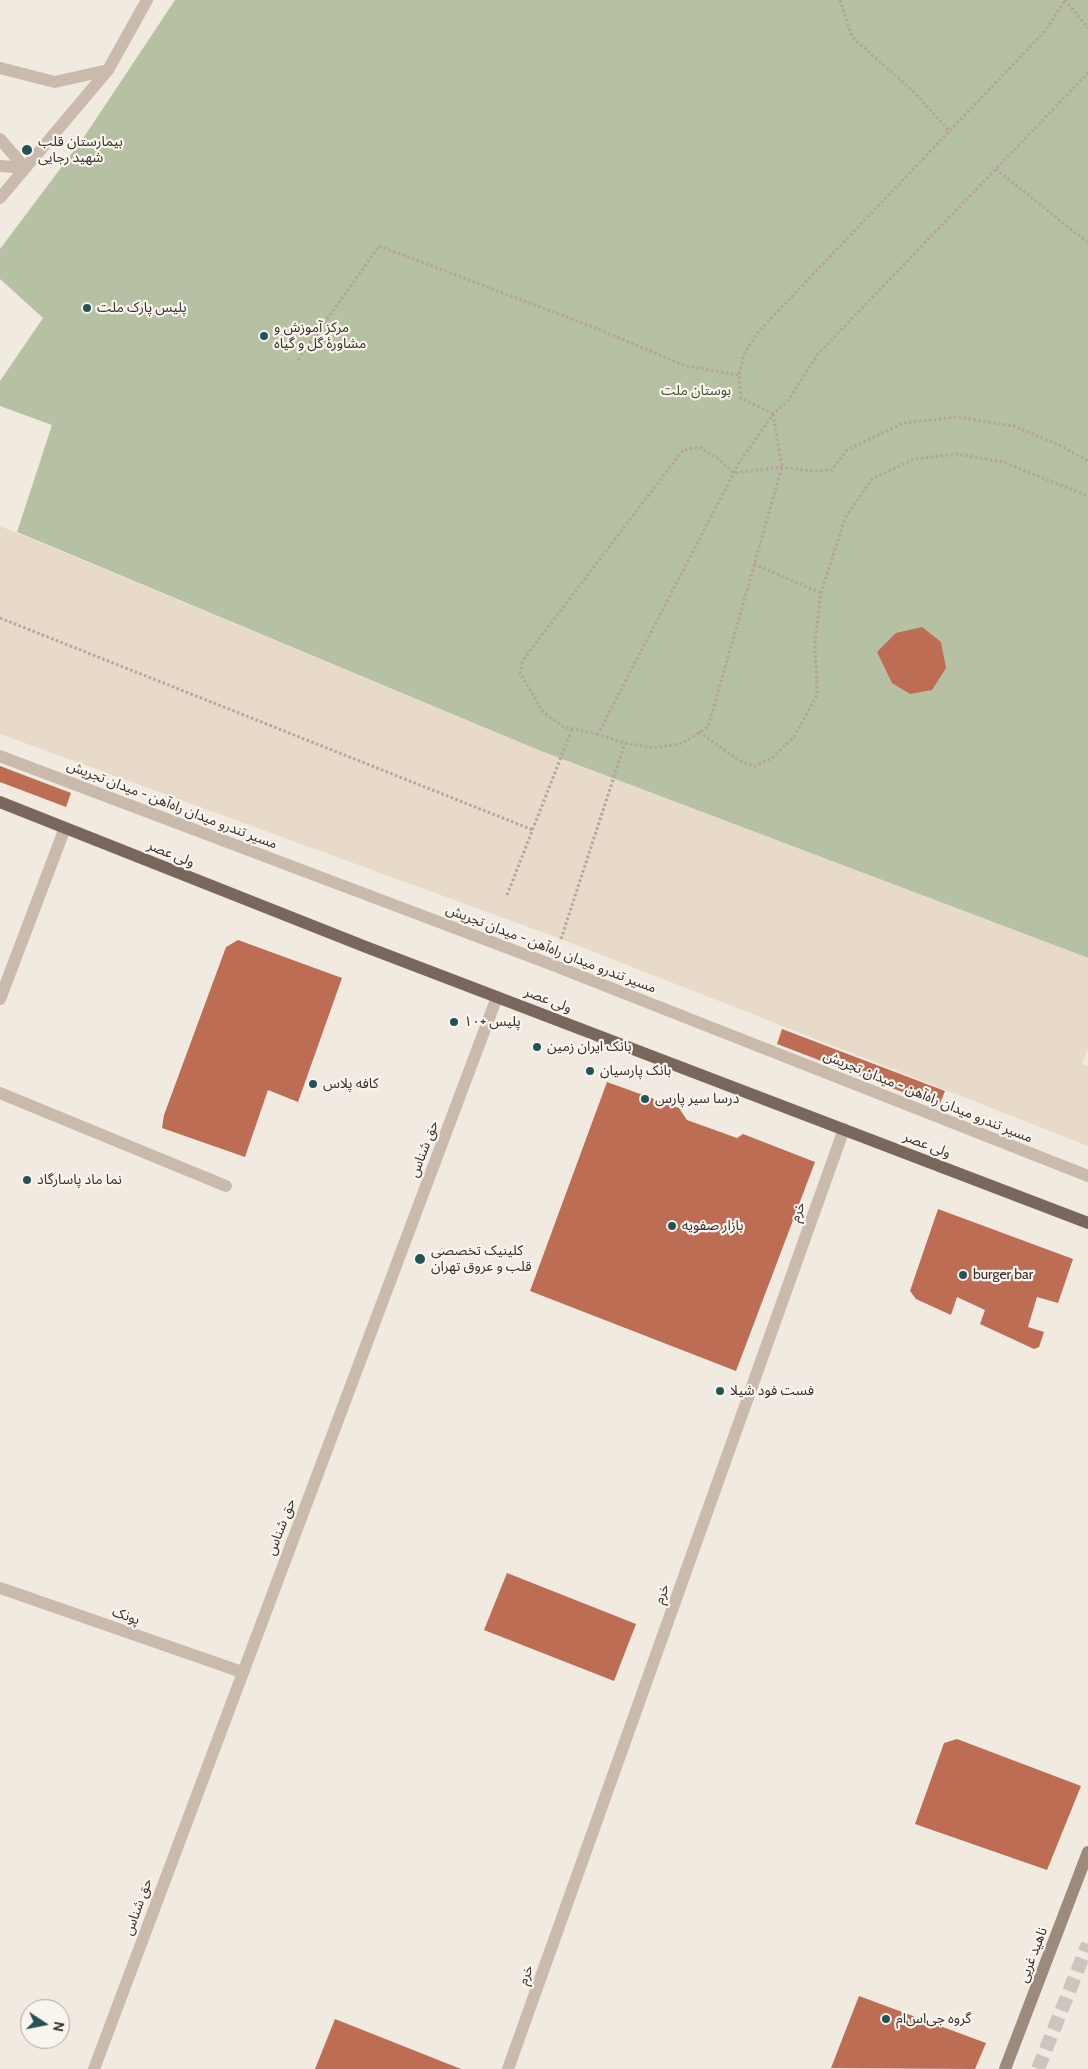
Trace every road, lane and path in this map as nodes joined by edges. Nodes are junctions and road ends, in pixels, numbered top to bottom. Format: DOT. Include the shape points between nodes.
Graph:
graph roads {
  1 [pos="147,0"];
  2 [pos="840,0"];
  3 [pos="1065,0"];
  4 [pos="1088,28"];
  5 [pos="0,68"];
  6 [pos="108,70"];
  7 [pos="1088,73"];
  8 [pos="948,131"];
  9 [pos="0,139"];
  10 [pos="0,166"];
  11 [pos="25,168"];
  12 [pos="996,169"];
  13 [pos="0,198"];
  14 [pos="1088,243"];
  15 [pos="298,360"];
  16 [pos="739,375"];
  17 [pos="773,414"];
  18 [pos="1088,461"];
  19 [pos="782,467"];
  20 [pos="734,473"];
  21 [pos="1088,496"];
  22 [pos="754,564"];
  23 [pos="821,593"];
  24 [pos="0,618"];
  25 [pos="572,729"];
  26 [pos="699,732"];
  27 [pos="598,734"];
  28 [pos="625,743"];
  29 [pos="0,756"];
  30 [pos="0,802"];
  31 [pos="65,828"];
  32 [pos="533,830"];
  33 [pos="507,895"];
  34 [pos="561,939"];
  35 [pos="497,997"];
  36 [pos="0,998"];
  37 [pos="0,1093"];
  38 [pos="844,1129"];
  39 [pos="1088,1176"];
  40 [pos="226,1186"];
  41 [pos="1088,1222"];
  42 [pos="0,1588"];
  43 [pos="242,1672"];
  44 [pos="1088,1852"];
  45 [pos="94,2069"];
  46 [pos="508,2069"];
  47 [pos="1005,2069"];
  1 -- 6 [label="street"];
  2 -- 8 [label="path" via="852,37 914,92"];
  3 -- 4 [label="path"];
  3 -- 8 [label="path" via="1045,31"];
  5 -- 6 [label="street" via="55,82"];
  6 -- 11 [label="street"];
  7 -- 12 [label="path"];
  8 -- 16 [label="path" via="759,331 744,354"];
  9 -- 11 [label="street"];
  10 -- 11 [label="street"];
  11 -- 13 [label="street"];
  12 -- 14 [label="path"];
  12 -- 17 [label="path" via="817,355 788,401"];
  15 -- 16 [label="path" via="379,246 594,327 686,366"];
  16 -- 17 [label="path" via="741,398"];
  17 -- 19 [label="path"];
  17 -- 20 [label="path"];
  18 -- 19 [label="path" via="1014,426 958,417 903,423 847,450 832,470"];
  19 -- 20 [label="path"];
  19 -- 22 [label="path"];
  20 -- 25 [label="path" via="698,447 683,450 523,660 520,673 543,712 564,728"];
  20 -- 27 [label="path"];
  21 -- 23 [label="path" via="1003,462 957,454 914,459 872,479 845,518"];
  22 -- 23 [label="path"];
  22 -- 26 [label="path" via="708,727"];
  23 -- 26 [label="path" via="815,642 818,695 794,737 772,758 755,766 740,761"];
  24 -- 32 [label="path"];
  25 -- 27 [label="path"];
  25 -- 32 [label="path"];
  26 -- 28 [label="path" via="682,743 654,748"];
  27 -- 28 [label="path"];
  28 -- 34 [label="path"];
  29 -- 39 [label="street, مسیر تندرو میدان راه‌آهن - میدان تجریش" via="550,964"];
  30 -- 31 [label="main road, ولی عصر"];
  31 -- 35 [label="main road, ولی عصر"];
  31 -- 36 [label="street"];
  32 -- 33 [label="path"];
  35 -- 38 [label="main road, ولی عصر"];
  35 -- 43 [label="street, حق شناس"];
  37 -- 40 [label="street"];
  38 -- 41 [label="main road, ولی عصر"];
  38 -- 46 [label="street, خرم"];
  42 -- 43 [label="street, پونک"];
  43 -- 45 [label="street, حق شناس"];
  44 -- 47 [label="main road, ناهید غربی"];
}
